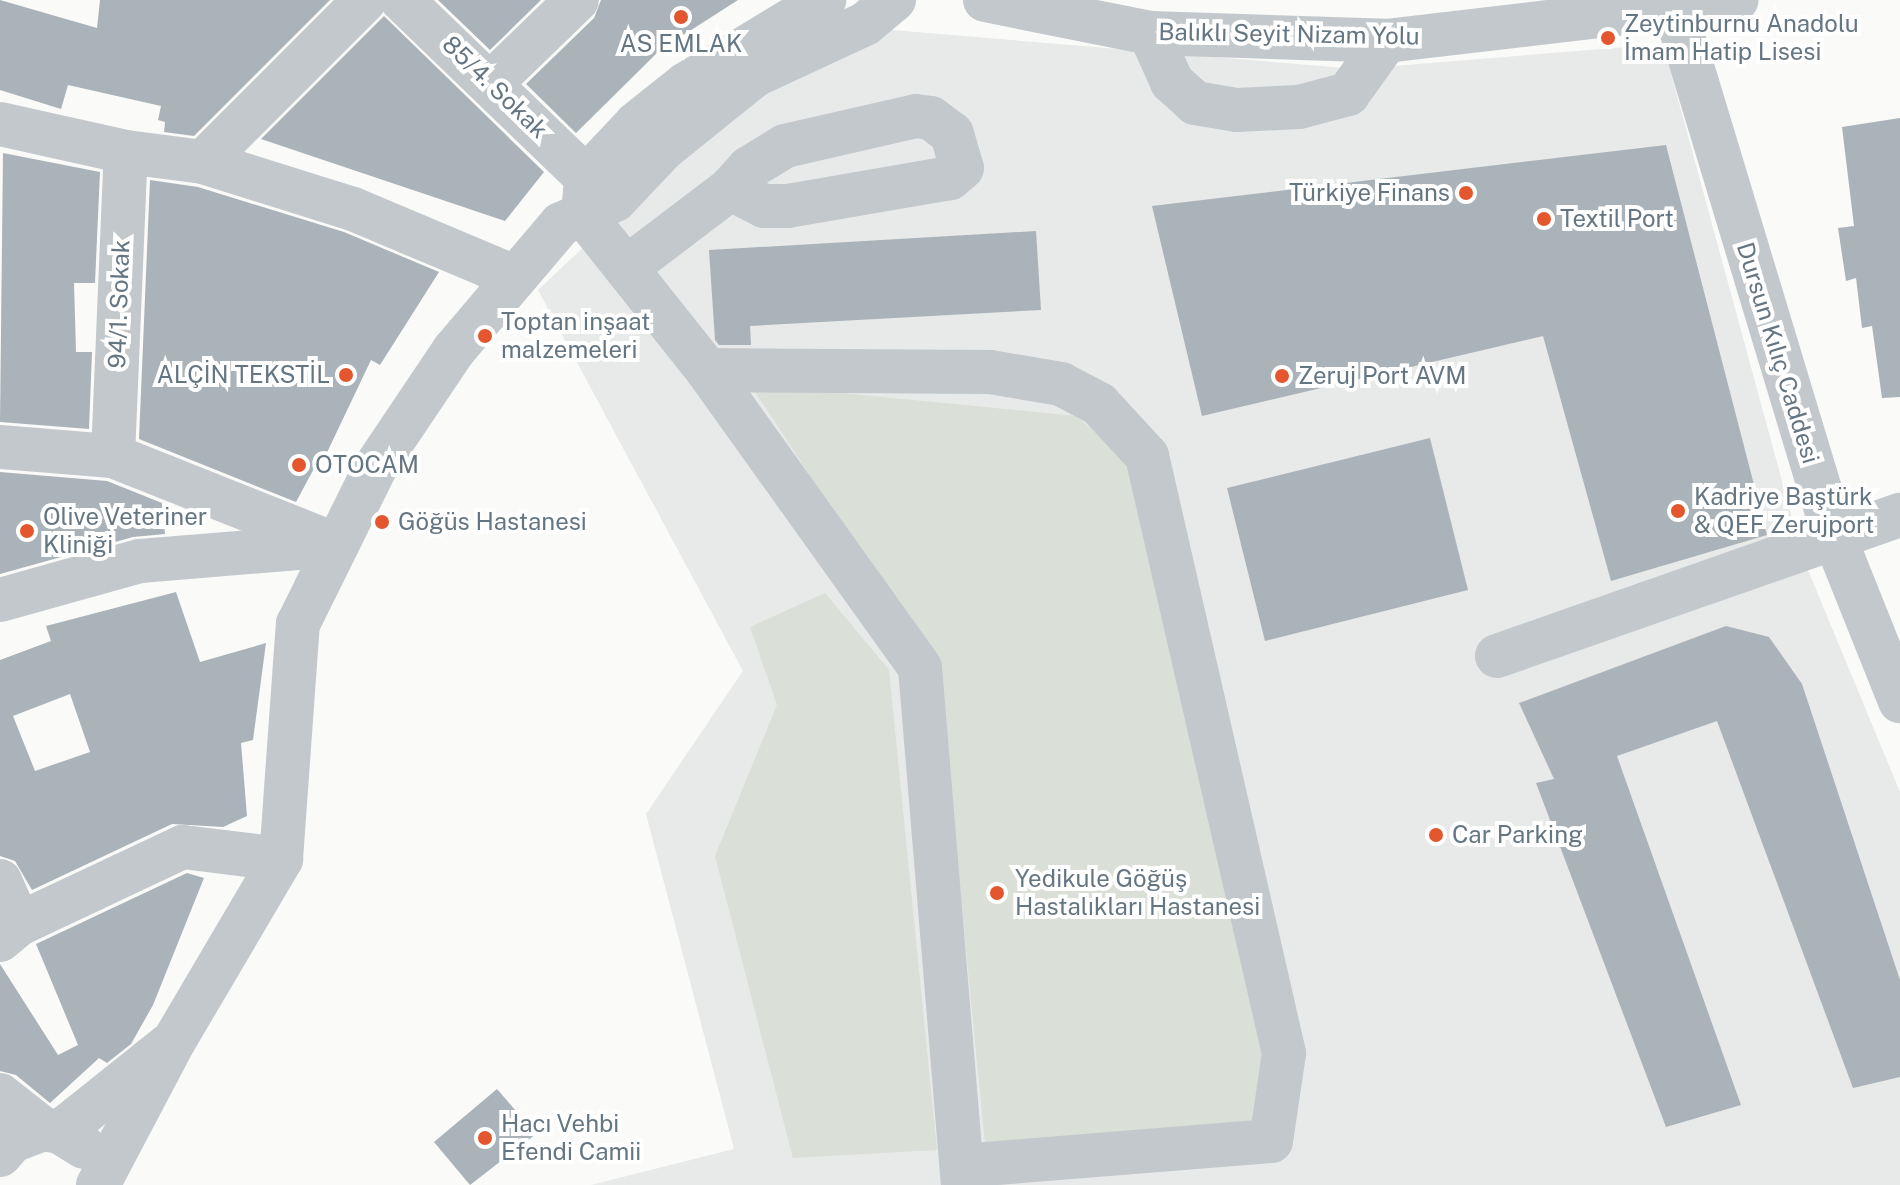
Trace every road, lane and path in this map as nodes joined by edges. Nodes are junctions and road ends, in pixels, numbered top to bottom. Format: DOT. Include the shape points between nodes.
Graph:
graph roads {
  1 [pos="365,0"];
  2 [pos="402,0"];
  3 [pos="577,0"];
  4 [pos="824,0"];
  5 [pos="894,0"];
  6 [pos="985,0"];
  7 [pos="1737,0"];
  8 [pos="1673,4"];
  9 [pos="1218,19"];
  10 [pos="1150,33"];
  11 [pos="1386,41"];
  12 [pos="492,82"];
  13 [pos="0,124"];
  14 [pos="126,152"];
  15 [pos="203,162"];
  16 [pos="730,189"];
  17 [pos="584,195"];
  18 [pos="626,268"];
  19 [pos="515,277"];
  20 [pos="707,370"];
  21 [pos="0,447"];
  22 [pos="113,456"];
  23 [pos="1900,515"];
  24 [pos="1834,536"];
  25 [pos="337,545"];
  26 [pos="0,600"];
  27 [pos="1497,656"];
  28 [pos="1900,701"];
  29 [pos="281,859"];
  30 [pos="0,881"];
  31 [pos="10,932"];
  32 [pos="174,1041"];
  33 [pos="0,1095"];
  34 [pos="51,1130"];
  35 [pos="0,1155"];
  36 [pos="963,1175"];
  37 [pos="98,1185"];
  1 -- 15 [label="street"];
  2 -- 12 [label="street, 85/4. Sokak"];
  3 -- 12 [label="street"];
  4 -- 17 [label="street" via="686,84 637,123"];
  5 -- 17 [label="street" via="865,24 755,75 663,149 615,200"];
  6 -- 10 [label="street, Balıklı Seyit Nizam Yolu"];
  7 -- 8 [label="street, Balıklı Seyit Nizam Yolu"];
  8 -- 11 [label="street, Balıklı Seyit Nizam Yolu"];
  8 -- 24 [label="street, Dursun Kılıç Caddesi"];
  9 -- 10 [label="street, Balıklı Seyit Nizam Yolu"];
  9 -- 11 [label="street, Balıklı Seyit Nizam Yolu"];
  10 -- 11 [label="street" via="1172,82 1195,103 1237,110 1299,107 1348,94"];
  12 -- 17 [label="street, 85/4. Sokak"];
  13 -- 14 [label="street"];
  14 -- 15 [label="street"];
  14 -- 22 [label="street, 94/1. Sokak"];
  15 -- 19 [label="street" via="353,209"];
  16 -- 18 [label="street"];
  17 -- 18 [label="street, 85/4. Sokak"];
  17 -- 19 [label="street"];
  18 -- 20 [label="street, 85/4. Sokak"];
  19 -- 25 [label="street" via="454,350 376,466"];
  20 -- 36 [label="street, 85/4. Sokak" via="920,668"];
  20 -- 36 [label="street" via="990,372 1061,384 1099,404 1147,456 1284,1053 1271,1141"];
  21 -- 22 [label="street"];
  22 -- 25 [label="street"];
  23 -- 24 [label="street"];
  24 -- 27 [label="street"];
  24 -- 28 [label="street, Dursun Kılıç Caddesi"];
  25 -- 26 [label="street" via="140,561"];
  25 -- 29 [label="street" via="298,624"];
  29 -- 31 [label="street" via="183,847"];
  29 -- 32 [label="street"];
  30 -- 31 [label="street"];
  32 -- 34 [label="street"];
  32 -- 37 [label="street"];
  33 -- 34 [label="street"];
  34 -- 35 [label="street" via="19,1137"];
  34 -- 37 [label="street" via="88,1151"];
}
